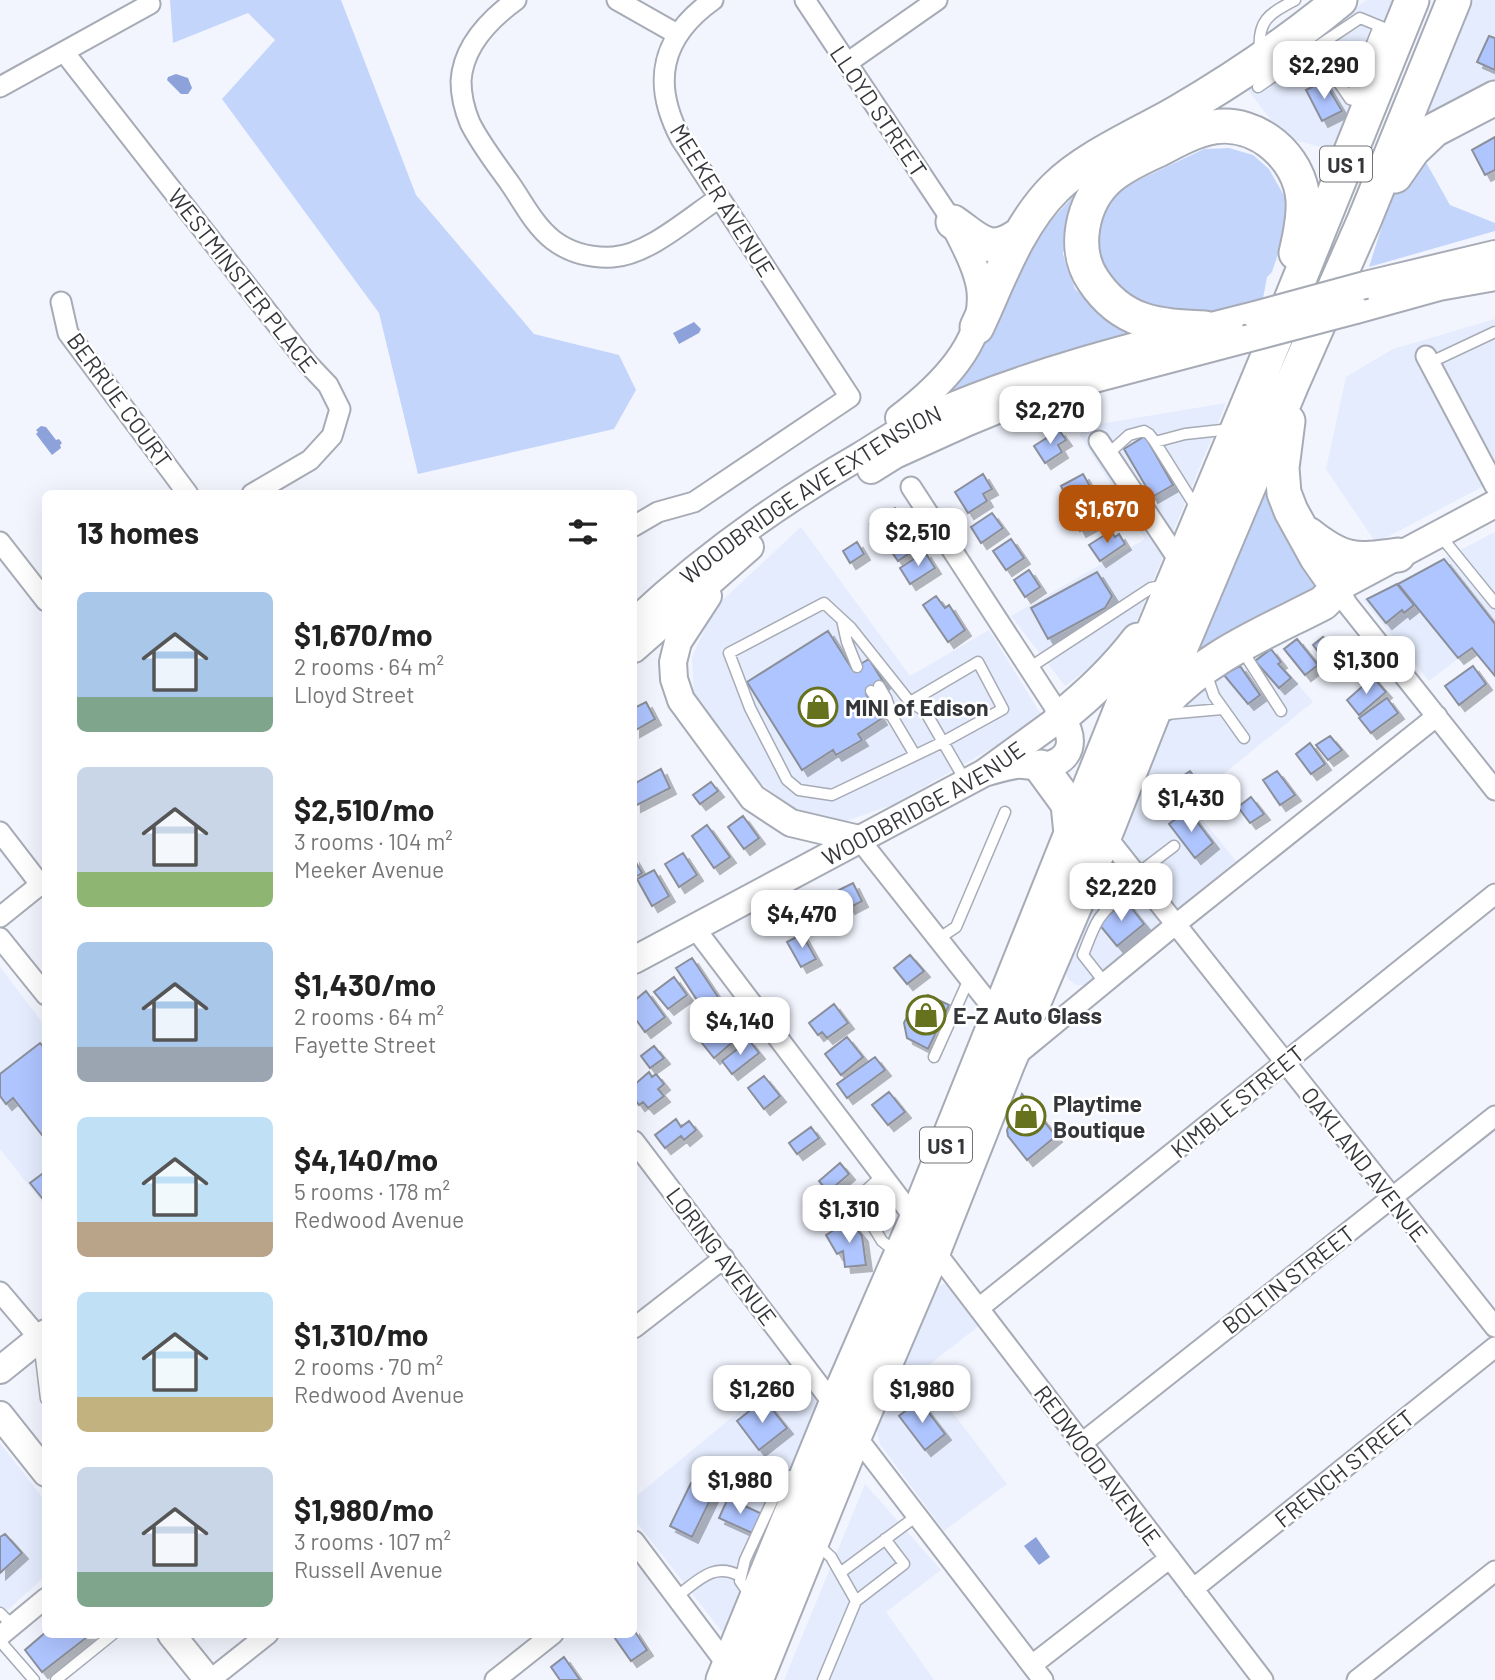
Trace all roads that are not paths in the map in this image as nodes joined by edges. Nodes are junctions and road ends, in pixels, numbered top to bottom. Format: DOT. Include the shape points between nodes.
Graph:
graph roads {
  1 [pos="516,0"];
  2 [pos="617,0"];
  3 [pos="713,0"];
  4 [pos="805,0"];
  5 [pos="937,0"];
  6 [pos="1295,0"];
  7 [pos="1340,0"];
  8 [pos="1412,0"];
  9 [pos="1454,0"];
  10 [pos="150,4"];
  11 [pos="1388,30"];
  12 [pos="677,34"];
  13 [pos="64,52"];
  14 [pos="1282,60"];
  15 [pos="847,62"];
  16 [pos="0,88"];
  17 [pos="1495,98"];
  18 [pos="1360,102"];
  19 [pos="719,198"];
  20 [pos="1364,221"];
  21 [pos="953,222"];
  22 [pos="1019,236"];
  23 [pos="1494,272"];
  24 [pos="61,302"];
  25 [pos="977,327"];
  26 [pos="1260,327"];
  27 [pos="1205,328"];
  28 [pos="1495,332"];
  29 [pos="1427,360"];
  30 [pos="1292,384"];
  31 [pos="1238,428"];
  32 [pos="1155,442"];
  33 [pos="1103,447"];
  34 [pos="817,481"];
  35 [pos="1495,486"];
  36 [pos="911,487"];
  37 [pos="185,490"];
  38 [pos="259,490"];
  39 [pos="1495,505"];
  40 [pos="1202,517"];
  41 [pos="637,524"];
  42 [pos="1304,531"];
  43 [pos="1439,534"];
  44 [pos="759,539"];
  45 [pos="0,542"];
  46 [pos="1398,555"];
  47 [pos="1173,586"];
  48 [pos="1338,589"];
  49 [pos="42,596"];
  50 [pos="1495,603"];
  51 [pos="637,619"];
  52 [pos="842,620"];
  53 [pos="637,646"];
  54 [pos="1240,646"];
  55 [pos="860,664"];
  56 [pos="1205,666"];
  57 [pos="1029,668"];
  58 [pos="875,688"];
  59 [pos="910,702"];
  60 [pos="1222,709"];
  61 [pos="1282,711"];
  62 [pos="1152,716"];
  63 [pos="1437,716"];
  64 [pos="1061,718"];
  65 [pos="1244,738"];
  66 [pos="943,742"];
  67 [pos="915,755"];
  68 [pos="1041,767"];
  69 [pos="975,778"];
  70 [pos="1495,790"];
  71 [pos="1005,812"];
  72 [pos="0,832"];
  73 [pos="1071,834"];
  74 [pos="1105,835"];
  75 [pos="859,839"];
  76 [pos="1174,846"];
  77 [pos="42,881"];
  78 [pos="42,883"];
  79 [pos="1142,883"];
  80 [pos="1495,894"];
  81 [pos="0,917"];
  82 [pos="1175,925"];
  83 [pos="694,927"];
  84 [pos="0,939"];
  85 [pos="938,939"];
  86 [pos="1073,944"];
  87 [pos="637,958"];
  88 [pos="969,978"];
  89 [pos="1105,983"];
  90 [pos="42,990"];
  91 [pos="999,1016"];
  92 [pos="934,1056"];
  93 [pos="1008,1063"];
  94 [pos="1284,1063"];
  95 [pos="1495,1116"];
  96 [pos="637,1145"];
  97 [pos="882,1176"];
  98 [pos="1391,1198"];
  99 [pos="916,1220"];
  100 [pos="934,1250"];
  101 [pos="900,1255"];
  102 [pos="723,1258"];
  103 [pos="0,1292"];
  104 [pos="979,1308"];
  105 [pos="637,1326"];
  106 [pos="1495,1327"];
  107 [pos="42,1335"];
  108 [pos="1495,1347"];
  109 [pos="0,1370"];
  110 [pos="835,1406"];
  111 [pos="0,1415"];
  112 [pos="855,1435"];
  113 [pos="1082,1443"];
  114 [pos="42,1468"];
  115 [pos="918,1516"];
  116 [pos="813,1539"];
  117 [pos="885,1539"];
  118 [pos="1170,1558"];
  119 [pos="641,1567"];
  120 [pos="1495,1570"];
  121 [pos="841,1573"];
  122 [pos="1193,1588"];
  123 [pos="747,1589"];
  124 [pos="676,1597"];
  125 [pos="42,1601"];
  126 [pos="856,1601"];
  127 [pos="3,1629"];
  128 [pos="108,1638"];
  129 [pos="175,1638"];
  130 [pos="263,1638"];
  131 [pos="548,1638"];
  132 [pos="1037,1672"];
  133 [pos="736,1675"];
  134 [pos="34,1680"];
  135 [pos="56,1680"];
  136 [pos="209,1680"];
  137 [pos="495,1680"];
  138 [pos="823,1680"];
  139 [pos="1263,1680"];
  140 [pos="1357,1680"];
  1 -- 19 [label="street" via="479,36 461,81 463,101 480,140 552,240 584,255 632,253"];
  2 -- 12 [label="street"];
  3 -- 12 [label="street, MEEKER AVENUE" via="693,14"];
  4 -- 15 [label="street, LLOYD STREET"];
  5 -- 15 [label="street"];
  6 -- 14 [label="lane" via="1274,11 1259,33"];
  7 -- 14 [label="highway"];
  8 -- 11 [label="highway, US 1"];
  9 -- 20 [label="highway, US 1"];
  10 -- 13 [label="street"];
  11 -- 14 [label="lane" via="1360,18"];
  11 -- 18 [label="highway, US 1"];
  12 -- 19 [label="street, MEEKER AVENUE" via="664,72 665,100 671,121"];
  13 -- 16 [label="street"];
  13 -- 38 [label="street, WESTMINSTER PLACE" via="328,385 340,409 332,436 310,460"];
  14 -- 18 [label="lane"];
  14 -- 22 [label="highway" via="1213,92 1093,160 1055,188"];
  15 -- 21 [label="street, LLOYD STREET"];
  17 -- 20 [label="highway" via="1434,130 1413,150"];
  18 -- 26 [label="highway, US 1"];
  19 -- 41 [label="street, MEEKER AVENUE" via="850,397 694,502 658,512"];
  20 -- 30 [label="highway, US 1"];
  21 -- 22 [label="highway" via="987,244 1006,244"];
  21 -- 25 [label="main road" via="980,286"];
  22 -- 25 [label="highway"];
  23 -- 26 [label="main road, WOODBRIDGE AVE EXTENSION, bridge" via="1356,310"];
  23 -- 26 [label="main road, WOODBRIDGE AVE EXTENSION, bridge" via="1365,285"];
  24 -- 37 [label="street, BERRUE COURT" via="68,333"];
  25 -- 34 [label="main road" via="955,366 931,394"];
  26 -- 27 [label="main road, WOODBRIDGE AVE EXTENSION"];
  26 -- 27 [label="highway" via="1301,230 1301,186 1289,160 1267,140 1252,131 1216,127 1189,135 1111,176 1089,205 1082,235 1088,273 1113,303 1161,326"];
  26 -- 31 [label="highway, US 1"];
  26 -- 44 [label="main road, WOODBRIDGE AVE EXTENSION" via="1034,395 968,422 895,456"];
  27 -- 34 [label="main road, WOODBRIDGE AVE EXTENSION" via="1010,384 926,417"];
  28 -- 29 [label="lane"];
  29 -- 35 [label="street"];
  30 -- 42 [label="highway" via="1282,468 1284,493"];
  30 -- 62 [label="highway, US 1"];
  31 -- 32 [label="lane"];
  31 -- 40 [label="highway, US 1"];
  32 -- 33 [label="lane" via="1144,431"];
  32 -- 40 [label="lane"];
  33 -- 47 [label="street"];
  34 -- 51 [label="main road, WOODBRIDGE AVE EXTENSION" via="673,585"];
  36 -- 57 [label="street"];
  39 -- 43 [label="main road"];
  40 -- 47 [label="highway, US 1"];
  42 -- 46 [label="highway" via="1347,558"];
  42 -- 48 [label="highway"];
  43 -- 46 [label="main road"];
  43 -- 50 [label="lane"];
  44 -- 53 [label="main road, WOODBRIDGE AVE EXTENSION"];
  44 -- 75 [label="main road" via="713,588 678,642 673,662 681,699 753,798 791,823"];
  45 -- 49 [label="street"];
  46 -- 48 [label="main road"];
  47 -- 57 [label="lane" via="1152,588"];
  47 -- 64 [label="highway" via="1116,668"];
  47 -- 73 [label="highway, US 1"];
  48 -- 54 [label="highway" via="1323,603"];
  48 -- 63 [label="street"];
  52 -- 55 [label="lane" via="847,642"];
  52 -- 59 [label="lane"];
  52 -- 67 [label="lane" via="824,603 729,653 750,708 787,780 799,790 832,795"];
  54 -- 56 [label="highway"];
  54 -- 61 [label="lane"];
  56 -- 60 [label="lane"];
  56 -- 62 [label="highway"];
  57 -- 64 [label="street"];
  58 -- 67 [label="lane" via="886,698"];
  59 -- 66 [label="lane" via="925,711"];
  59 -- 66 [label="lane" via="978,662 1003,709"];
  60 -- 62 [label="lane"];
  60 -- 65 [label="lane"];
  62 -- 74 [label="highway, US 1"];
  63 -- 70 [label="street"];
  63 -- 82 [label="street"];
  64 -- 68 [label="main road" via="1071,736 1070,746 1065,756"];
  64 -- 69 [label="main road, WOODBRIDGE AVENUE"];
  66 -- 67 [label="lane"];
  66 -- 69 [label="lane"];
  68 -- 69 [label="main road" via="1020,764"];
  68 -- 73 [label="highway" via="1069,804"];
  69 -- 75 [label="main road, WOODBRIDGE AVENUE"];
  71 -- 85 [label="lane" via="956,927"];
  72 -- 77 [label="street"];
  73 -- 91 [label="highway, US 1"];
  74 -- 79 [label="street, OAKLAND AVENUE"];
  74 -- 86 [label="highway, US 1"];
  75 -- 83 [label="main road, WOODBRIDGE AVENUE"];
  75 -- 85 [label="street"];
  76 -- 79 [label="lane"];
  78 -- 81 [label="street"];
  79 -- 82 [label="street, OAKLAND AVENUE"];
  79 -- 86 [label="lane" via="1135,897 1125,894 1108,906"];
  80 -- 94 [label="street, KIMBLE STREET"];
  82 -- 89 [label="street"];
  82 -- 94 [label="street, OAKLAND AVENUE"];
  83 -- 87 [label="main road, WOODBRIDGE AVENUE"];
  83 -- 97 [label="street"];
  84 -- 90 [label="street"];
  85 -- 88 [label="street"];
  86 -- 89 [label="lane"];
  86 -- 93 [label="highway, US 1"];
  88 -- 91 [label="street"];
  88 -- 92 [label="lane"];
  89 -- 93 [label="street"];
  91 -- 99 [label="highway, US 1"];
  93 -- 100 [label="highway, US 1"];
  94 -- 98 [label="street, OAKLAND AVENUE"];
  94 -- 104 [label="street, KIMBLE STREET"];
  95 -- 98 [label="street, BOLTIN STREET"];
  96 -- 102 [label="street, LORING AVENUE"];
  97 -- 99 [label="street"];
  97 -- 101 [label="lane" via="856,1199 882,1241"];
  98 -- 106 [label="street, OAKLAND AVENUE"];
  98 -- 113 [label="street, BOLTIN STREET"];
  99 -- 101 [label="highway, US 1"];
  100 -- 104 [label="street, REDWOOD AVENUE"];
  100 -- 112 [label="highway, US 1"];
  101 -- 110 [label="highway, US 1"];
  102 -- 105 [label="street"];
  102 -- 110 [label="street, LORING AVENUE"];
  103 -- 107 [label="street"];
  104 -- 113 [label="street, REDWOOD AVENUE"];
  107 -- 109 [label="main road"];
  108 -- 122 [label="street, FRENCH STREET"];
  110 -- 123 [label="highway, US 1" via="805,1478"];
  111 -- 114 [label="main road"];
  112 -- 115 [label="street"];
  112 -- 116 [label="highway, US 1"];
  113 -- 118 [label="street, REDWOOD AVENUE"];
  115 -- 117 [label="lane"];
  115 -- 132 [label="street"];
  116 -- 121 [label="lane"];
  116 -- 133 [label="highway, US 1"];
  117 -- 121 [label="lane"];
  117 -- 126 [label="lane" via="904,1564"];
  118 -- 122 [label="street, REDWOOD AVENUE"];
  118 -- 132 [label="street"];
  119 -- 124 [label="street"];
  120 -- 140 [label="street"];
  121 -- 126 [label="lane"];
  122 -- 139 [label="street, REDWOOD AVENUE"];
  123 -- 124 [label="lane" via="725,1570 714,1571"];
  123 -- 133 [label="highway, US 1"];
  124 -- 133 [label="street"];
  125 -- 127 [label="street"];
  126 -- 138 [label="lane"];
  127 -- 134 [label="lane"];
  128 -- 135 [label="lane"];
  129 -- 136 [label="main road"];
  130 -- 136 [label="street"];
  131 -- 137 [label="street"];
}
